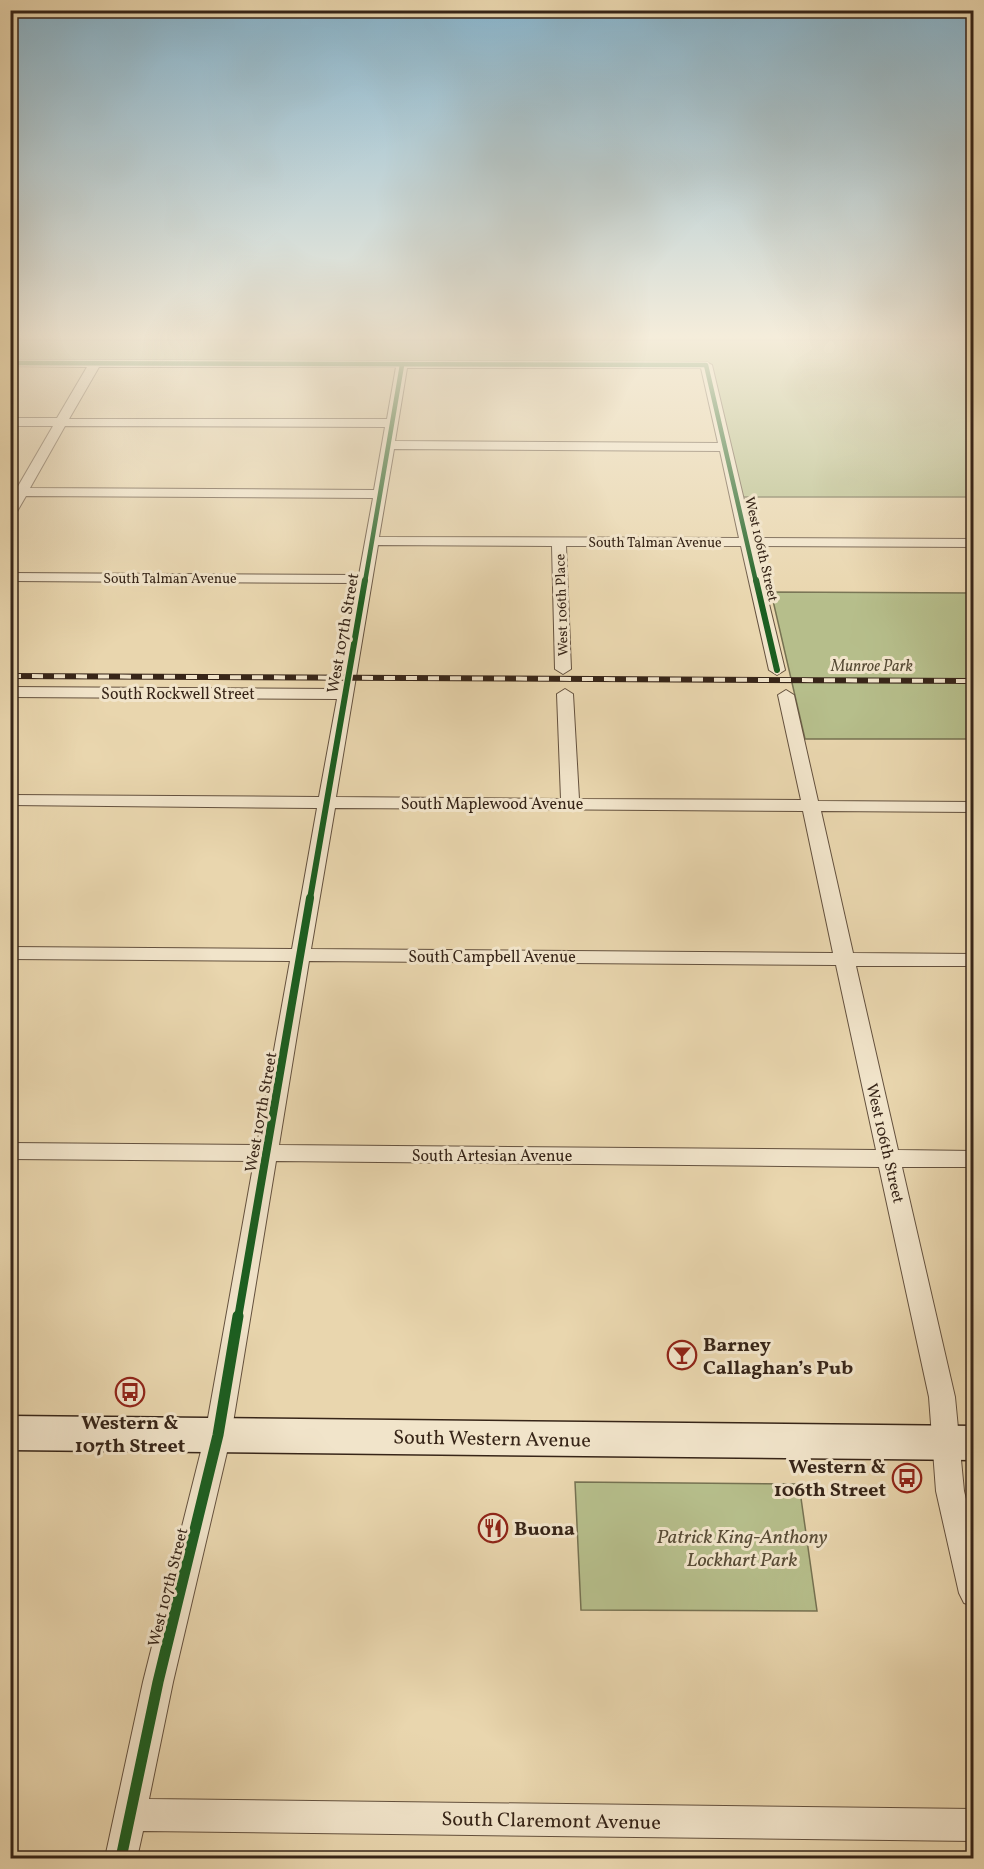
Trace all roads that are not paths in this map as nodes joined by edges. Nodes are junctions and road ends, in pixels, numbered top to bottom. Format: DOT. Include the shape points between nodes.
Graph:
graph roads {
  1 [pos="57,427"];
  2 [pos="391,427"];
  3 [pos="720,427"];
  4 [pos="388,445"];
  5 [pos="724,447"];
  6 [pos="16,492"];
  7 [pos="380,494"];
  8 [pos="10,512"];
  9 [pos="372,541"];
  10 [pos="559,542"];
  11 [pos="747,543"];
  12 [pos="974,543"];
  13 [pos="10,577"];
  14 [pos="365,579"];
  15 [pos="563,669"];
  16 [pos="777,670"];
  17 [pos="10,692"];
  18 [pos="345,694"];
  19 [pos="565,694"];
  20 [pos="786,695"];
  21 [pos="10,800"];
  22 [pos="327,802"];
  23 [pos="570,804"];
  24 [pos="810,806"];
  25 [pos="974,807"];
  26 [pos="10,953"];
  27 [pos="300,955"];
  28 [pos="844,959"];
  29 [pos="974,960"];
  30 [pos="10,1151"];
  31 [pos="266,1153"];
  32 [pos="889,1158"];
  33 [pos="974,1159"];
  34 [pos="10,1433"];
  35 [pos="218,1435"];
  36 [pos="959,1443"];
  37 [pos="974,1593"];
  38 [pos="129,1815"];
  39 [pos="974,1825"];
  40 [pos="122,1858"];
  1 -- 6 [label="street"];
  2 -- 4 [label="street, West 107th Street"];
  3 -- 5 [label="street, West 106th Street"];
  4 -- 5 [label="street"];
  4 -- 7 [label="street, West 107th Street"];
  5 -- 11 [label="street, West 106th Street"];
  6 -- 7 [label="street"];
  6 -- 8 [label="street"];
  7 -- 9 [label="street, West 107th Street"];
  9 -- 10 [label="street, South Talman Avenue"];
  9 -- 14 [label="street, West 107th Street"];
  10 -- 11 [label="street, South Talman Avenue"];
  10 -- 15 [label="street, West 106th Place"];
  11 -- 12 [label="street, South Talman Avenue"];
  11 -- 16 [label="street, West 106th Street"];
  13 -- 14 [label="street, South Talman Avenue"];
  14 -- 18 [label="street, West 107th Street"];
  17 -- 18 [label="street, South Rockwell Street"];
  18 -- 22 [label="street, West 107th Street"];
  19 -- 23 [label="street"];
  20 -- 24 [label="street, West 106th Street"];
  21 -- 22 [label="street, South Maplewood Avenue"];
  22 -- 23 [label="street, South Maplewood Avenue"];
  22 -- 27 [label="street, West 107th Street"];
  23 -- 24 [label="street, South Maplewood Avenue"];
  24 -- 25 [label="street, South Maplewood Avenue"];
  24 -- 28 [label="street, West 106th Street"];
  26 -- 27 [label="street, South Campbell Avenue"];
  27 -- 28 [label="street, South Campbell Avenue"];
  27 -- 31 [label="street, West 107th Street"];
  28 -- 29 [label="street, South Campbell Avenue"];
  28 -- 32 [label="street, West 106th Street"];
  30 -- 31 [label="street, South Artesian Avenue"];
  31 -- 32 [label="street, South Artesian Avenue"];
  31 -- 35 [label="street, West 107th Street"];
  32 -- 33 [label="street, South Artesian Avenue"];
  32 -- 36 [label="street, West 106th Street" via="942,1397"];
  34 -- 35 [label="main road, South Western Avenue"];
  35 -- 36 [label="main road, South Western Avenue"];
  35 -- 38 [label="street, West 107th Street"];
  36 -- 37 [label="street, West 106th Street" via="950,1491"];
  38 -- 39 [label="street, South Claremont Avenue"];
  38 -- 40 [label="street, West 107th Street"];
}
